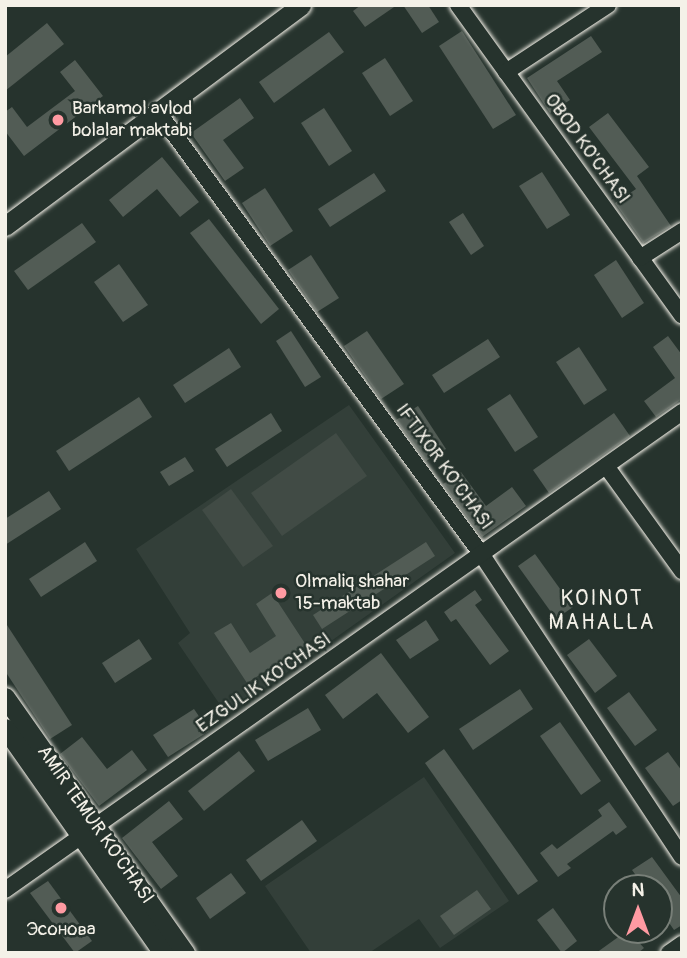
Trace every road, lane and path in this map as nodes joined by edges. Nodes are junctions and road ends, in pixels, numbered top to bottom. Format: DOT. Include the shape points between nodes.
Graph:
graph roads {
  1 [pos="301,5"];
  2 [pos="458,5"];
  3 [pos="608,5"];
  4 [pos="506,72"];
  5 [pos="158,112"];
  6 [pos="5,226"];
  7 [pos="682,231"];
  8 [pos="640,258"];
  9 [pos="682,316"];
  10 [pos="682,412"];
  11 [pos="606,466"];
  12 [pos="482,555"];
  13 [pos="682,571"];
  14 [pos="5,697"];
  15 [pos="5,728"];
  16 [pos="89,832"];
  17 [pos="682,857"];
  18 [pos="5,890"];
  19 [pos="682,944"];
  20 [pos="163,953"];
  21 [pos="185,953"];
  22 [pos="669,953"];
  1 -- 5 [label="main road"];
  2 -- 4 [label="street, OBOD KO'CHASI"];
  3 -- 4 [label="street"];
  4 -- 8 [label="street, OBOD KO'CHASI"];
  5 -- 6 [label="main road"];
  5 -- 12 [label="street, IFTIXOR KO'CHASI"];
  7 -- 8 [label="street"];
  8 -- 9 [label="street, OBOD KO'CHASI"];
  10 -- 11 [label="street, EZGULIK KO'CHASI"];
  11 -- 12 [label="street, EZGULIK KO'CHASI"];
  11 -- 13 [label="street"];
  12 -- 16 [label="street, EZGULIK KO'CHASI"];
  12 -- 17 [label="street, IFTIXOR KO'CHASI"];
  14 -- 16 [label="main road, AMIR TEMUR KO'CHASI"];
  15 -- 16 [label="main road, AMIR TEMUR KO'CHASI"];
  16 -- 18 [label="street, EZGULIK KO'CHASI"];
  16 -- 20 [label="main road, AMIR TEMUR KO'CHASI"];
  16 -- 21 [label="main road, AMIR TEMUR KO'CHASI"];
  19 -- 22 [label="street"];
}
